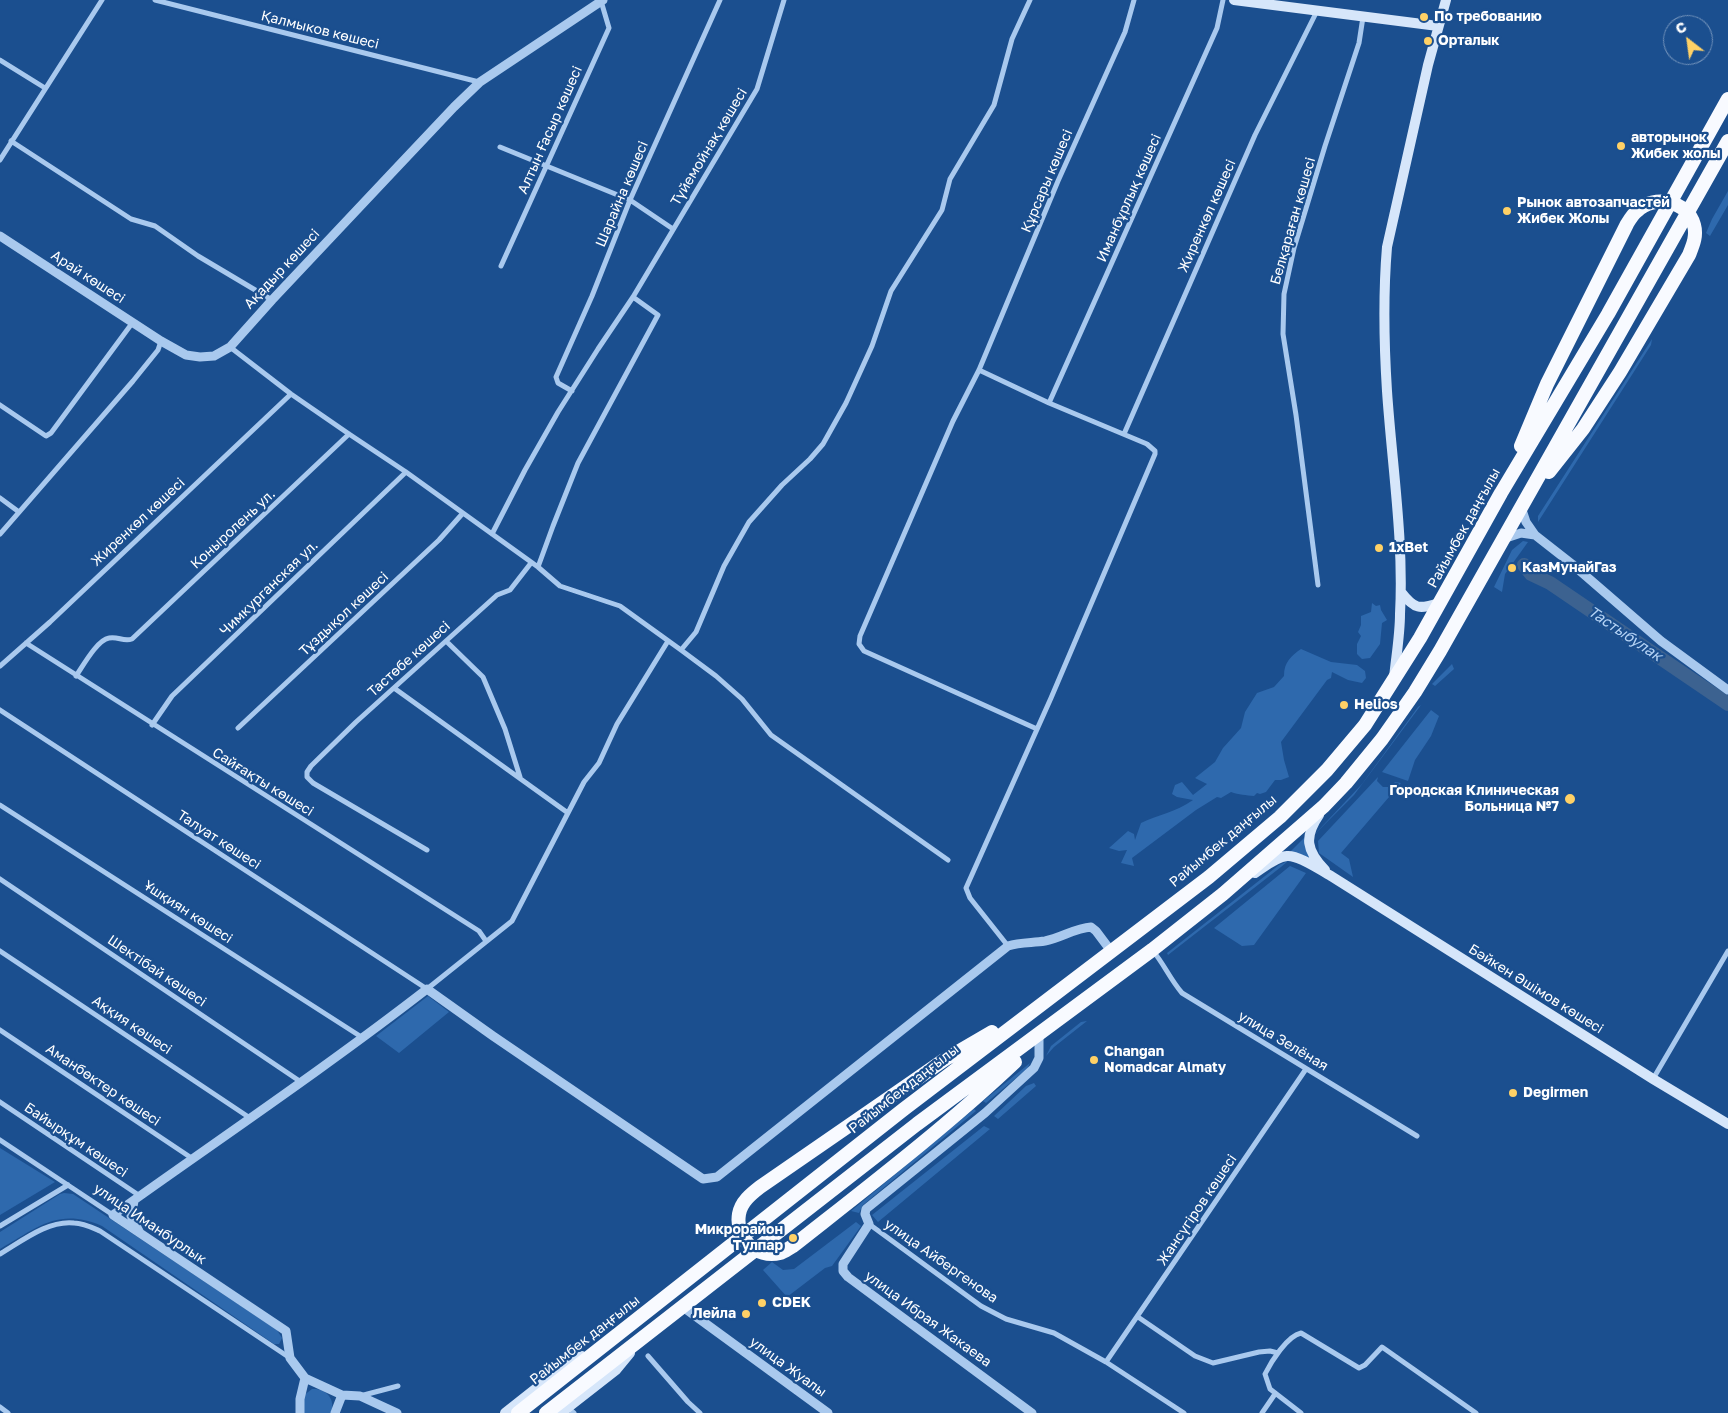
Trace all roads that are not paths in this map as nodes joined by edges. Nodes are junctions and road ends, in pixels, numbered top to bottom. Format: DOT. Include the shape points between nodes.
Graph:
graph roads {
  1 [pos="102,0"];
  2 [pos="155,0"];
  3 [pos="720,0"];
  4 [pos="784,0"];
  5 [pos="1030,0"];
  6 [pos="1134,0"];
  7 [pos="1223,0"];
  8 [pos="1234,0"];
  9 [pos="1446,0"];
  10 [pos="602,1"];
  11 [pos="1263,2"];
  12 [pos="1317,10"];
  13 [pos="1364,16"];
  14 [pos="1438,26"];
  15 [pos="0,60"];
  16 [pos="480,82"];
  17 [pos="45,88"];
  18 [pos="1728,99"];
  19 [pos="11,141"];
  20 [pos="1728,141"];
  21 [pos="500,147"];
  22 [pos="0,160"];
  23 [pos="546,166"];
  24 [pos="630,200"];
  25 [pos="673,229"];
  26 [pos="0,236"];
  27 [pos="501,266"];
  28 [pos="633,297"];
  29 [pos="272,300"];
  30 [pos="133,322"];
  31 [pos="161,341"];
  32 [pos="230,347"];
  33 [pos="979,370"];
  34 [pos="572,391"];
  35 [pos="291,394"];
  36 [pos="1049,403"];
  37 [pos="0,405"];
  38 [pos="349,434"];
  39 [pos="1124,434"];
  40 [pos="406,472"];
  41 [pos="1501,493"];
  42 [pos="0,498"];
  43 [pos="1521,507"];
  44 [pos="19,512"];
  45 [pos="463,513"];
  46 [pos="0,534"];
  47 [pos="492,534"];
  48 [pos="1535,534"];
  49 [pos="1503,539"];
  50 [pos="531,563"];
  51 [pos="538,568"];
  52 [pos="1318,585"];
  53 [pos="1401,592"];
  54 [pos="1440,603"];
  55 [pos="446,641"];
  56 [pos="668,641"];
  57 [pos="26,643"];
  58 [pos="681,650"];
  59 [pos="0,666"];
  60 [pos="76,676"];
  61 [pos="1393,682"];
  62 [pos="394,688"];
  63 [pos="1728,690"];
  64 [pos="0,710"];
  65 [pos="152,725"];
  66 [pos="238,728"];
  67 [pos="1037,729"];
  68 [pos="520,778"];
  69 [pos="0,805"];
  70 [pos="1324,806"];
  71 [pos="568,813"];
  72 [pos="427,850"];
  73 [pos="948,860"];
  74 [pos="1331,876"];
  75 [pos="0,879"];
  76 [pos="1223,894"];
  77 [pos="486,941"];
  78 [pos="1008,946"];
  79 [pos="1152,950"];
  80 [pos="0,951"];
  81 [pos="1111,951"];
  82 [pos="1728,951"];
  83 [pos="427,989"];
  84 [pos="1045,1001"];
  85 [pos="1059,1020"];
  86 [pos="0,1030"];
  87 [pos="363,1038"];
  88 [pos="1039,1038"];
  89 [pos="1306,1069"];
  90 [pos="1653,1079"];
  91 [pos="302,1082"];
  92 [pos="974,1100"];
  93 [pos="0,1102"];
  94 [pos="985,1114"];
  95 [pos="251,1118"];
  96 [pos="1728,1124"];
  97 [pos="1417,1136"];
  98 [pos="0,1140"];
  99 [pos="193,1159"];
  100 [pos="68,1185"];
  101 [pos="137,1198"];
  102 [pos="113,1215"];
  103 [pos="869,1224"];
  104 [pos="0,1226"];
  105 [pos="141,1234"];
  106 [pos="0,1254"];
  107 [pos="683,1308"];
  108 [pos="1138,1317"];
  109 [pos="638,1342"];
  110 [pos="604,1346"];
  111 [pos="1278,1353"];
  112 [pos="648,1356"];
  113 [pos="290,1358"];
  114 [pos="1106,1362"];
  115 [pos="305,1378"];
  116 [pos="398,1386"];
  117 [pos="1276,1394"];
  118 [pos="342,1395"];
  119 [pos="360,1396"];
  120 [pos="0,1407"];
  121 [pos="568,1411"];
  122 [pos="8,1413"];
  123 [pos="300,1413"];
  124 [pos="335,1413"];
  125 [pos="397,1413"];
  126 [pos="505,1413"];
  127 [pos="518,1413"];
  128 [pos="546,1413"];
  129 [pos="700,1413"];
  130 [pos="828,1413"];
  131 [pos="1032,1413"];
  132 [pos="1184,1413"];
  133 [pos="1262,1413"];
  134 [pos="1301,1413"];
  135 [pos="1476,1413"];
  1 -- 17 [label="street"];
  2 -- 16 [label="street, Қалмыков көшесі"];
  3 -- 24 [label="street, Шарайна көшесі"];
  4 -- 25 [label="street, Түйемойнақ көшесі" via="757,89"];
  5 -- 58 [label="street" via="1012,39 994,105 950,179 942,210 891,291 872,346 846,402 823,444 749,522 724,566 696,632"];
  6 -- 33 [label="street, Құрсары көшесі" via="1125,32"];
  7 -- 36 [label="street, Иманбұрлық көшесі" via="1217,28"];
  8 -- 11 [label="main road"];
  9 -- 14 [label="main road"];
  10 -- 16 [label="street, Ақадыр көшесі"];
  10 -- 23 [label="street, Алтын Ғасыр көшесі" via="609,28"];
  11 -- 12 [label="main road"];
  12 -- 13 [label="main road"];
  12 -- 39 [label="street, Жиренкөл көшесі" via="1255,135"];
  13 -- 14 [label="main road"];
  13 -- 52 [label="street, Белқараған көшесі" via="1359,44 1294,248 1284,294 1283,334"];
  14 -- 53 [label="main road" via="1387,247 1385,272 1386,374"];
  15 -- 17 [label="street"];
  16 -- 29 [label="street, Ақадыр көшесі"];
  17 -- 19 [label="street"];
  18 -- 41 [label="highway, Райымбек даңғылы" via="1608,314"];
  19 -- 22 [label="street"];
  19 -- 29 [label="street" via="131,219 155,226"];
  20 -- 43 [label="highway"];
  21 -- 23 [label="street"];
  23 -- 24 [label="street"];
  23 -- 27 [label="street, Алтын Ғасыр көшесі"];
  24 -- 25 [label="street"];
  24 -- 34 [label="street, Шарайна көшесі" via="556,377 558,383"];
  25 -- 28 [label="street, Түйемойнақ көшесі"];
  26 -- 30 [label="street, Арай көшесі"];
  28 -- 34 [label="street, Түйемойнақ көшесі"];
  28 -- 51 [label="street" via="658,314 578,463"];
  29 -- 32 [label="street, Ақадыр көшесі"];
  30 -- 31 [label="street, Арай көшесі"];
  30 -- 37 [label="street" via="51,433 46,436"];
  31 -- 32 [label="street, Ақадыр көшесі" via="186,355 200,357 214,356"];
  31 -- 44 [label="street" via="158,350 133,381"];
  32 -- 35 [label="street"];
  33 -- 36 [label="street"];
  33 -- 67 [label="street, Құрсары көшесі" via="953,421 859,644 864,651"];
  34 -- 47 [label="street, Түйемойнақ көшесі"];
  35 -- 38 [label="street"];
  35 -- 57 [label="street, Жиренкөл көшесі"];
  36 -- 39 [label="street"];
  38 -- 40 [label="street"];
  38 -- 60 [label="street, Коныролень ул." via="132,639 104,640"];
  39 -- 67 [label="street" via="1147,444 1155,454"];
  40 -- 45 [label="street"];
  40 -- 65 [label="street, Чимкурганская ул." via="179,690"];
  41 -- 43 [label="highway" via="1547,384 1627,224 1637,210 1651,202 1679,205 1690,216 1694,226 1694,242 1689,255 1583,429"];
  41 -- 54 [label="highway, Райымбек даңғылы"];
  42 -- 44 [label="street"];
  43 -- 48 [label="street"];
  43 -- 49 [label="highway"];
  44 -- 46 [label="street"];
  45 -- 47 [label="street"];
  45 -- 66 [label="street, Тұздықол көшесі" via="439,540"];
  47 -- 50 [label="street"];
  48 -- 49 [label="street" via="1521,533"];
  48 -- 63 [label="street" via="1661,641"];
  49 -- 70 [label="highway" via="1415,692 1382,739"];
  50 -- 51 [label="street"];
  50 -- 55 [label="street, Тастөбе көшесі" via="510,590 497,595"];
  51 -- 56 [label="street" via="560,586 620,606"];
  53 -- 54 [label="main road" via="1410,604 1417,607"];
  53 -- 61 [label="main road"];
  54 -- 61 [label="highway, Райымбек даңғылы"];
  55 -- 62 [label="street, Тастөбе көшесі"];
  55 -- 68 [label="street" via="483,677 505,729"];
  56 -- 58 [label="street"];
  56 -- 71 [label="street"];
  57 -- 59 [label="street, Жиренкөл көшесі"];
  57 -- 60 [label="street, Сайғақты көшесі"];
  58 -- 73 [label="street" via="742,699 771,735"];
  60 -- 65 [label="street, Сайғақты көшесі"];
  61 -- 81 [label="highway, Райымбек даңғылы" via="1327,770 1280,817 1209,877"];
  62 -- 68 [label="street"];
  62 -- 72 [label="street, Тастөбе көшесі" via="311,766 307,777"];
  64 -- 83 [label="street, Талуат көшесі"];
  65 -- 77 [label="street, Сайғақты көшесі" via="479,931"];
  67 -- 78 [label="street" via="966,888 970,898"];
  68 -- 71 [label="street"];
  69 -- 87 [label="street, Ұшқиян көшесі"];
  70 -- 74 [label="main road" via="1311,826 1309,846 1318,863"];
  70 -- 76 [label="highway"];
  71 -- 77 [label="street" via="512,921"];
  74 -- 76 [label="main road" via="1287,856"];
  74 -- 90 [label="main road, Бәйкен Әшімов көшесі"];
  75 -- 91 [label="street, Шектібай көшесі"];
  76 -- 79 [label="highway"];
  77 -- 83 [label="street"];
  78 -- 81 [label="street" via="1044,941 1092,927"];
  78 -- 83 [label="street" via="717,1177 703,1179"];
  79 -- 85 [label="highway"];
  79 -- 89 [label="street, улица Зелёная" via="1182,993"];
  80 -- 95 [label="street, Аққия көшесі"];
  81 -- 84 [label="highway, Райымбек даңғылы"];
  82 -- 90 [label="street"];
  83 -- 87 [label="street"];
  84 -- 92 [label="highway" via="944,1060 760,1187 746,1199 739,1213 738,1225 744,1240 753,1249 766,1254 781,1253 794,1246"];
  84 -- 110 [label="highway, Райымбек даңғылы"];
  85 -- 88 [label="highway"];
  85 -- 107 [label="highway" via="917,1124"];
  86 -- 99 [label="street, Аманбөктер көшесі"];
  87 -- 91 [label="street"];
  88 -- 92 [label="highway"];
  88 -- 94 [label="street" via="1039,1058 1034,1068"];
  89 -- 97 [label="street, улица Зелёная"];
  89 -- 108 [label="street, Жансүгіров көшесі"];
  90 -- 96 [label="main road, Бәйкен Әшімов көшесі"];
  91 -- 95 [label="street"];
  92 -- 94 [label="street"];
  93 -- 101 [label="street, Байырқұм көшесі"];
  94 -- 103 [label="street, улица Ибрая Жакаева" via="866,1209"];
  95 -- 99 [label="street"];
  98 -- 100 [label="street, улица Иманбурлык"];
  99 -- 101 [label="street"];
  100 -- 102 [label="street, улица Иманбурлык"];
  100 -- 104 [label="street"];
  101 -- 102 [label="street"];
  101 -- 105 [label="street" via="131,1216"];
  102 -- 105 [label="street, улица Иманбурлык"];
  103 -- 114 [label="street, улица Айбергенова" via="981,1306 1006,1318 1054,1333"];
  103 -- 131 [label="street, улица Ибрая Жакаева" via="843,1264 848,1277"];
  105 -- 113 [label="street, улица Иманбурлык" via="286,1331"];
  106 -- 113 [label="street" via="45,1228 73,1222 86,1225 100,1231"];
  107 -- 109 [label="highway"];
  107 -- 130 [label="street, улица Жуалы"];
  108 -- 111 [label="street" via="1195,1356 1212,1363 1259,1352"];
  108 -- 114 [label="street, Жансүгіров көшесі"];
  109 -- 121 [label="main road" via="616,1370"];
  109 -- 128 [label="highway"];
  110 -- 126 [label="main road" via="567,1364"];
  110 -- 127 [label="highway, Райымбек даңғылы"];
  111 -- 117 [label="street" via="1265,1374 1270,1389"];
  111 -- 135 [label="street" via="1296,1334 1301,1334 1359,1368 1382,1347"];
  112 -- 129 [label="street"];
  113 -- 115 [label="street"];
  114 -- 132 [label="street, улица Айбергенова"];
  115 -- 118 [label="street"];
  115 -- 123 [label="street"];
  116 -- 119 [label="street"];
  117 -- 133 [label="street"];
  117 -- 134 [label="street"];
  118 -- 119 [label="street"];
  118 -- 124 [label="street"];
  119 -- 125 [label="street"];
  120 -- 122 [label="street"];
}
